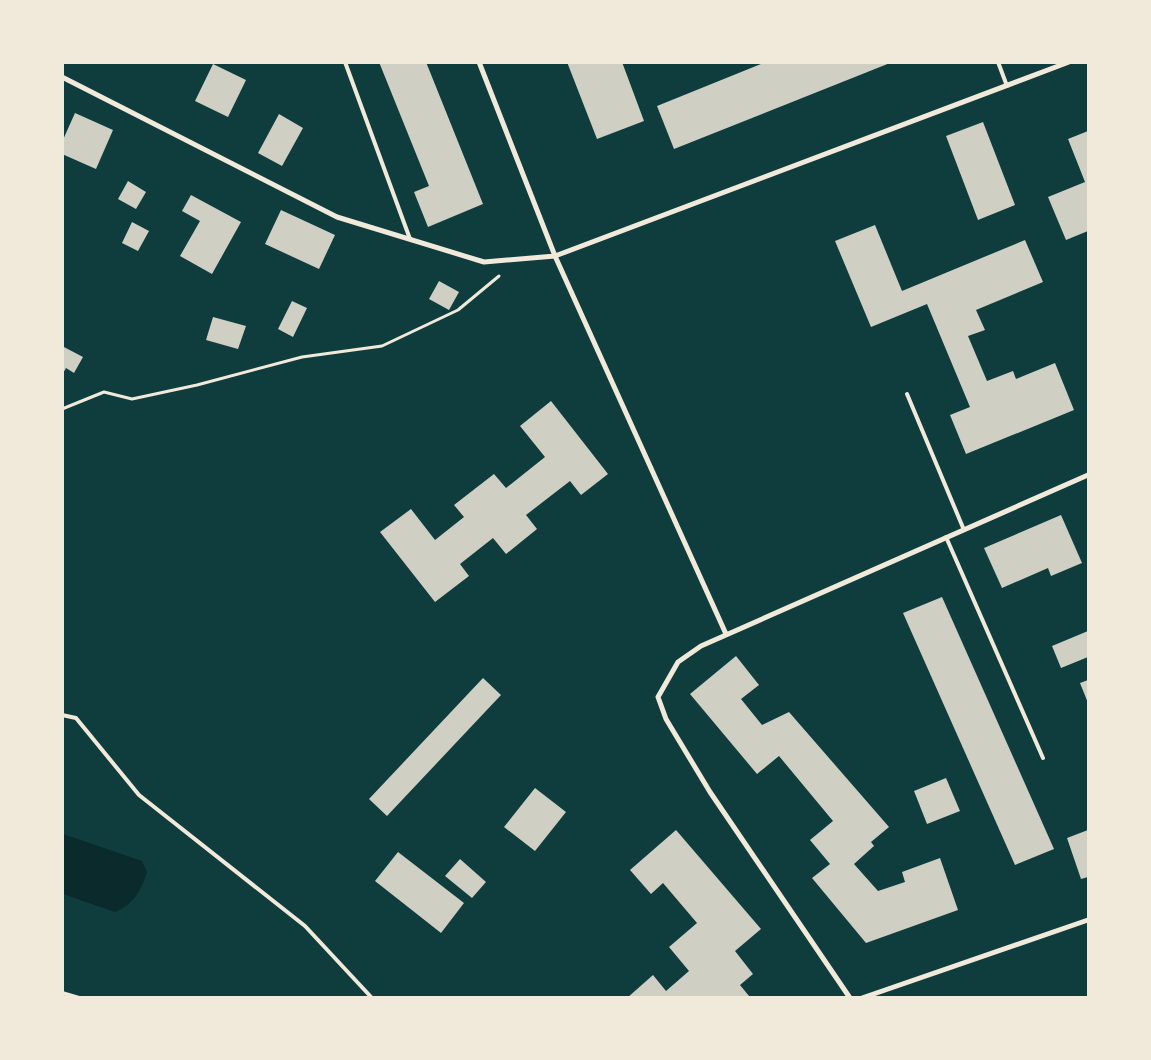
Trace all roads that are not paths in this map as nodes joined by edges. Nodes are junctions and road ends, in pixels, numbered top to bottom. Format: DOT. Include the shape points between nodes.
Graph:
graph roads {
  1 [pos="345,62"];
  2 [pos="479,62"];
  3 [pos="998,62"];
  4 [pos="1069,62"];
  5 [pos="62,77"];
  6 [pos="1007,86"];
  7 [pos="410,239"];
  8 [pos="555,256"];
  9 [pos="907,394"];
  10 [pos="1088,475"];
  11 [pos="964,530"];
  12 [pos="946,537"];
  13 [pos="726,634"];
  14 [pos="62,715"];
  15 [pos="1043,758"];
  16 [pos="1088,920"];
  17 [pos="62,993"];
  18 [pos="79,998"];
  19 [pos="318,998"];
  20 [pos="330,998"];
  21 [pos="372,998"];
  22 [pos="850,998"];
  23 [pos="862,998"];
  1 -- 7 [label="lane"];
  2 -- 8 [label="street"];
  3 -- 6 [label="lane"];
  4 -- 6 [label="street"];
  5 -- 7 [label="street" via="337,217"];
  6 -- 8 [label="street"];
  7 -- 8 [label="street" via="484,262"];
  8 -- 13 [label="street"];
  9 -- 11 [label="lane"];
  10 -- 11 [label="street"];
  11 -- 12 [label="street"];
  12 -- 13 [label="street"];
  12 -- 15 [label="lane"];
  13 -- 22 [label="street" via="700,646 678,662 658,697 666,718 710,792"];
  14 -- 21 [label="lane" via="76,718 139,795 305,926"];
  16 -- 23 [label="street"];
  17 -- 18 [label="lane"];
  19 -- 20 [label="lane"];
}
